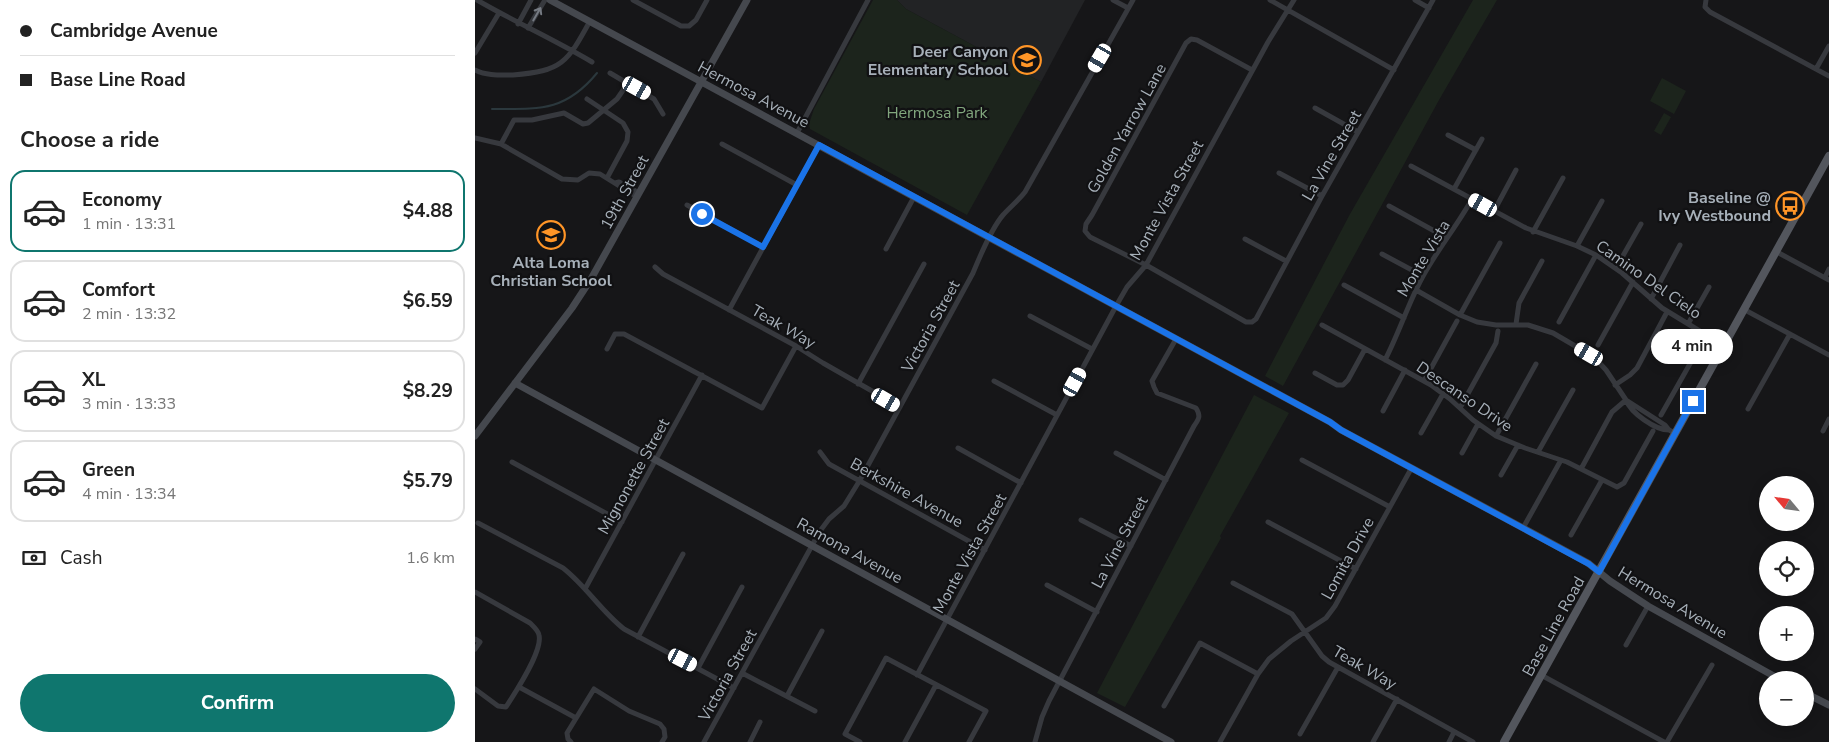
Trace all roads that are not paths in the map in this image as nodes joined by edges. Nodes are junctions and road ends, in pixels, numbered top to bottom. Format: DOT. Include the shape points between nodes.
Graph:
graph roads {
  1 [pos="477,0"];
  2 [pos="531,0"];
  3 [pos="545,0"];
  4 [pos="550,0"];
  5 [pos="633,0"];
  6 [pos="707,0"];
  7 [pos="747,0"];
  8 [pos="868,0"];
  9 [pos="1113,0"];
  10 [pos="1133,0"];
  11 [pos="1270,0"];
  12 [pos="1294,0"];
  13 [pos="1415,0"];
  14 [pos="1433,0"];
  15 [pos="1706,0"];
  16 [pos="1128,8"];
  17 [pos="1429,8"];
  18 [pos="1288,10"];
  19 [pos="499,13"];
  20 [pos="590,21"];
  21 [pos="518,24"];
  22 [pos="529,28"];
  23 [pos="1829,46"];
  24 [pos="573,51"];
  25 [pos="475,52"];
  26 [pos="592,62"];
  27 [pos="1816,69"];
  28 [pos="475,70"];
  29 [pos="1252,70"];
  30 [pos="1394,70"];
  31 [pos="610,73"];
  32 [pos="1829,76"];
  33 [pos="702,82"];
  34 [pos="628,83"];
  35 [pos="587,99"];
  36 [pos="1315,108"];
  37 [pos="604,110"];
  38 [pos="663,114"];
  39 [pos="1359,132"];
  40 [pos="797,133"];
  41 [pos="1448,135"];
  42 [pos="475,138"];
  43 [pos="1483,139"];
  44 [pos="501,144"];
  45 [pos="722,144"];
  46 [pos="819,145"];
  47 [pos="1476,150"];
  48 [pos="1829,156"];
  49 [pos="1411,166"];
  50 [pos="1516,170"];
  51 [pos="1279,173"];
  52 [pos="607,178"];
  53 [pos="1563,178"];
  54 [pos="797,185"];
  55 [pos="1454,189"];
  56 [pos="638,195"];
  57 [pos="1322,196"];
  58 [pos="914,197"];
  59 [pos="1472,199"];
  60 [pos="1602,201"];
  61 [pos="687,205"];
  62 [pos="1389,206"];
  63 [pos="1494,211"];
  64 [pos="1641,224"];
  65 [pos="1533,232"];
  66 [pos="990,238"];
  67 [pos="1245,238"];
  68 [pos="1447,238"];
  69 [pos="1500,243"];
  70 [pos="1681,245"];
  71 [pos="1577,246"];
  72 [pos="763,247"];
  73 [pos="886,249"];
  74 [pos="1777,252"];
  75 [pos="1382,254"];
  76 [pos="1597,255"];
  77 [pos="1286,261"];
  78 [pos="1542,261"];
  79 [pos="924,264"];
  80 [pos="1145,265"];
  81 [pos="655,267"];
  82 [pos="1616,268"];
  83 [pos="1829,269"];
  84 [pos="1423,276"];
  85 [pos="1827,279"];
  86 [pos="1633,282"];
  87 [pos="1344,285"];
  88 [pos="1709,287"];
  89 [pos="1416,290"];
  90 [pos="1651,299"];
  91 [pos="1116,306"];
  92 [pos="729,310"];
  93 [pos="1745,310"];
  94 [pos="1667,312"];
  95 [pos="1461,315"];
  96 [pos="1029,316"];
  97 [pos="1404,318"];
  98 [pos="1457,321"];
  99 [pos="1559,322"];
  100 [pos="1516,324"];
  101 [pos="1688,324"];
  102 [pos="1322,325"];
  103 [pos="1498,331"];
  104 [pos="1790,334"];
  105 [pos="1176,339"];
  106 [pos="1598,345"];
  107 [pos="796,346"];
  108 [pos="1092,349"];
  109 [pos="1365,349"];
  110 [pos="607,350"];
  111 [pos="1829,355"];
  112 [pos="1385,360"];
  113 [pos="1536,364"];
  114 [pos="1405,370"];
  115 [pos="1315,373"];
  116 [pos="702,375"];
  117 [pos="994,381"];
  118 [pos="1424,381"];
  119 [pos="515,383"];
  120 [pos="858,384"];
  121 [pos="1615,385"];
  122 [pos="1573,390"];
  123 [pos="1443,394"];
  124 [pos="1625,400"];
  125 [pos="900,407"];
  126 [pos="1460,408"];
  127 [pos="1748,409"];
  128 [pos="1383,411"];
  129 [pos="1057,415"];
  130 [pos="1661,415"];
  131 [pos="1829,419"];
  132 [pos="1478,424"];
  133 [pos="1653,431"];
  134 [pos="1823,431"];
  135 [pos="1672,432"];
  136 [pos="1421,433"];
  137 [pos="475,436"];
  138 [pos="1496,436"];
  139 [pos="1518,446"];
  140 [pos="957,448"];
  141 [pos="820,452"];
  142 [pos="1538,452"];
  143 [pos="1116,453"];
  144 [pos="1462,453"];
  145 [pos="656,459"];
  146 [pos="1302,460"];
  147 [pos="1561,460"];
  148 [pos="512,462"];
  149 [pos="1581,468"];
  150 [pos="1411,469"];
  151 [pos="1501,475"];
  152 [pos="860,480"];
  153 [pos="1166,480"];
  154 [pos="1602,480"];
  155 [pos="1021,483"];
  156 [pos="1390,507"];
  157 [pos="1081,520"];
  158 [pos="478,522"];
  159 [pos="622,522"];
  160 [pos="1268,522"];
  161 [pos="1523,528"];
  162 [pos="1571,535"];
  163 [pos="813,545"];
  164 [pos="1131,546"];
  165 [pos="985,550"];
  166 [pos="683,554"];
  167 [pos="1356,569"];
  168 [pos="1599,572"];
  169 [pos="1233,583"];
  170 [pos="1047,585"];
  171 [pos="742,587"];
  172 [pos="585,589"];
  173 [pos="475,592"];
  174 [pos="1648,606"];
  175 [pos="1097,612"];
  176 [pos="947,619"];
  177 [pos="822,631"];
  178 [pos="1305,633"];
  179 [pos="637,637"];
  180 [pos="475,639"];
  181 [pos="1626,646"];
  182 [pos="475,649"];
  183 [pos="1712,665"];
  184 [pos="1338,667"];
  185 [pos="698,668"];
  186 [pos="1765,671"];
  187 [pos="742,673"];
  188 [pos="1258,674"];
  189 [pos="917,675"];
  190 [pos="1541,675"];
  191 [pos="1060,681"];
  192 [pos="936,685"];
  193 [pos="519,687"];
  194 [pos="734,688"];
  195 [pos="475,689"];
  196 [pos="787,696"];
  197 [pos="1814,698"];
  198 [pos="1397,699"];
  199 [pos="1829,705"];
  200 [pos="1164,706"];
  201 [pos="815,711"];
  202 [pos="576,718"];
  203 [pos="760,722"];
  204 [pos="1454,732"];
  205 [pos="1300,734"];
  206 [pos="570,741"];
  207 [pos="663,742"];
  208 [pos="705,742"];
  209 [pos="750,742"];
  210 [pos="860,742"];
  211 [pos="905,742"];
  212 [pos="969,742"];
  213 [pos="1035,742"];
  214 [pos="1171,742"];
  215 [pos="1220,742"];
  216 [pos="1373,742"];
  217 [pos="1449,742"];
  218 [pos="1473,742"];
  219 [pos="1504,742"];
  220 [pos="1663,742"];
  221 [pos="1667,742"];
  1 -- 19 [label="street"];
  2 -- 21 [label="street"];
  22 -- 3 [label="street, one-way"];
  4 -- 20 [label="street, Hermosa Avenue"];
  5 -- 6 [label="street" via="681,26 689,26 696,20"];
  7 -- 33 [label="street, 19th Street"];
  8 -- 40 [label="street"];
  9 -- 16 [label="street"];
  10 -- 16 [label="street, Victoria Street"];
  11 -- 18 [label="street"];
  12 -- 18 [label="street, Monte Vista Street"];
  13 -- 17 [label="street"];
  14 -- 17 [label="street, La Vine Street"];
  15 -- 27 [label="street" via="1705,7 1709,12"];
  16 -- 66 [label="street, Victoria Street" via="1025,192 1002,216"];
  17 -- 30 [label="street, La Vine Street"];
  18 -- 29 [label="street, Monte Vista Street"];
  18 -- 30 [label="street"];
  19 -- 21 [label="street"];
  19 -- 25 [label="street"];
  20 -- 24 [label="street"];
  20 -- 33 [label="street, Hermosa Avenue"];
  21 -- 22 [label="street"];
  22 -- 24 [label="street"];
  23 -- 27 [label="street"];
  24 -- 26 [label="street"];
  24 -- 28 [label="street" via="563,62 540,72 502,75"];
  27 -- 32 [label="street"];
  29 -- 80 [label="street, Monte Vista Street"];
  29 -- 80 [label="street, Golden Yarrow Lane" via="1197,40 1191,39 1186,43 1086,224 1085,231 1090,238"];
  30 -- 39 [label="street, La Vine Street"];
  31 -- 34 [label="street"];
  33 -- 40 [label="street, Hermosa Avenue"];
  33 -- 56 [label="street, 19th Street"];
  34 -- 37 [label="street"];
  34 -- 38 [label="street" via="654,99"];
  35 -- 37 [label="street"];
  36 -- 39 [label="street"];
  37 -- 44 [label="street" via="583,124 564,113 515,120"];
  37 -- 52 [label="street" via="623,124 628,132 627,141"];
  39 -- 57 [label="street, La Vine Street"];
  40 -- 46 [label="street, Hermosa Avenue"];
  41 -- 47 [label="street"];
  42 -- 44 [label="street"];
  43 -- 47 [label="street"];
  44 -- 52 [label="street" via="562,179 578,180 594,172"];
  45 -- 54 [label="street"];
  46 -- 54 [label="street"];
  46 -- 58 [label="street, Hermosa Avenue"];
  47 -- 55 [label="street"];
  48 -- 74 [label="main road, Base Line Road"];
  49 -- 55 [label="street, Camino Del Cielo"];
  50 -- 63 [label="street"];
  51 -- 57 [label="street"];
  52 -- 56 [label="street"];
  53 -- 65 [label="street"];
  54 -- 72 [label="street"];
  55 -- 59 [label="street, Camino Del Cielo"];
  56 -- 119 [label="street, 19th Street" via="573,308"];
  57 -- 77 [label="street, La Vine Street"];
  58 -- 66 [label="street, Hermosa Avenue"];
  58 -- 73 [label="street"];
  59 -- 63 [label="street, Camino Del Cielo"];
  59 -- 68 [label="street, Monte Vista"];
  60 -- 71 [label="street"];
  61 -- 72 [label="street"];
  62 -- 68 [label="street"];
  63 -- 65 [label="street, Camino Del Cielo"];
  64 -- 82 [label="street"];
  65 -- 71 [label="street, Camino Del Cielo"];
  66 -- 91 [label="street, Hermosa Avenue"];
  66 -- 125 [label="street, Victoria Street"];
  67 -- 77 [label="street"];
  68 -- 84 [label="street, Monte Vista"];
  69 -- 95 [label="street"];
  70 -- 90 [label="street"];
  71 -- 76 [label="street, Camino Del Cielo"];
  72 -- 92 [label="street"];
  74 -- 85 [label="street"];
  74 -- 93 [label="main road, Base Line Road"];
  75 -- 84 [label="street"];
  76 -- 82 [label="street, Camino Del Cielo"];
  76 -- 99 [label="street"];
  77 -- 80 [label="street, La Vine Street" via="1256,319 1251,322"];
  78 -- 100 [label="street" via="1519,302"];
  79 -- 120 [label="street"];
  80 -- 91 [label="street, Monte Vista Street"];
  81 -- 92 [label="street, Teak Way"];
  82 -- 86 [label="street, Camino Del Cielo"];
  83 -- 85 [label="street"];
  84 -- 89 [label="street, Monte Vista"];
  86 -- 90 [label="street, Camino Del Cielo"];
  86 -- 106 [label="street"];
  87 -- 97 [label="street"];
  88 -- 101 [label="street"];
  89 -- 95 [label="street"];
  89 -- 97 [label="street, Monte Vista"];
  90 -- 94 [label="street, Camino Del Cielo"];
  91 -- 105 [label="street, Hermosa Avenue"];
  91 -- 108 [label="street, Monte Vista Street"];
  92 -- 107 [label="street, Teak Way"];
  93 -- 104 [label="street"];
  93 -- 135 [label="main road, Base Line Road"];
  94 -- 101 [label="street, Camino Del Cielo"];
  94 -- 121 [label="street" via="1637,368"];
  95 -- 100 [label="street" via="1483,323"];
  96 -- 108 [label="street"];
  97 -- 112 [label="street, Monte Vista"];
  98 -- 118 [label="street"];
  100 -- 121 [label="street" via="1545,329 1589,354 1606,370"];
  101 -- 130 [label="street, Camino Del Cielo" via="1703,333 1704,339"];
  102 -- 109 [label="street, Descanso Drive"];
  103 -- 126 [label="street" via="1496,343"];
  104 -- 111 [label="street"];
  104 -- 127 [label="street"];
  105 -- 150 [label="street, Hermosa Avenue"];
  105 -- 153 [label="street, La Vine Street" via="1152,380 1154,387 1157,392 1196,408 1199,419"];
  107 -- 116 [label="street" via="762,408"];
  107 -- 120 [label="street, Teak Way"];
  108 -- 129 [label="street, Monte Vista Street"];
  109 -- 112 [label="street, Descanso Drive"];
  109 -- 115 [label="street" via="1343,385"];
  110 -- 116 [label="street" via="615,334 624,334"];
  112 -- 114 [label="street, Descanso Drive"];
  113 -- 138 [label="street"];
  114 -- 118 [label="street, Descanso Drive"];
  114 -- 128 [label="street"];
  116 -- 145 [label="street, Mignonette Street"];
  117 -- 129 [label="street"];
  118 -- 123 [label="street, Descanso Drive"];
  119 -- 137 [label="street, 19th Street"];
  119 -- 145 [label="street, Ramona Avenue"];
  120 -- 125 [label="street, Teak Way"];
  121 -- 124 [label="street"];
  122 -- 142 [label="street"];
  123 -- 126 [label="street, Descanso Drive"];
  123 -- 136 [label="street"];
  124 -- 135 [label="street"];
  124 -- 135 [label="street" via="1629,408 1643,418"];
  124 -- 149 [label="street" via="1610,416"];
  125 -- 152 [label="street, Victoria Street"];
  126 -- 132 [label="street, Descanso Drive"];
  129 -- 155 [label="street, Monte Vista Street"];
  131 -- 134 [label="street"];
  132 -- 138 [label="street, Descanso Drive"];
  132 -- 144 [label="street"];
  133 -- 154 [label="street, Descanso Drive" via="1624,483 1617,487"];
  135 -- 168 [label="main road, Base Line Road"];
  138 -- 139 [label="street, Descanso Drive"];
  139 -- 142 [label="street, Descanso Drive"];
  139 -- 151 [label="street"];
  140 -- 155 [label="street"];
  141 -- 152 [label="street, Berkshire Avenue" via="829,464"];
  142 -- 147 [label="street, Descanso Drive"];
  143 -- 153 [label="street"];
  145 -- 159 [label="street, Mignonette Street"];
  145 -- 163 [label="street, Ramona Avenue"];
  146 -- 156 [label="street"];
  147 -- 149 [label="street, Descanso Drive"];
  147 -- 161 [label="street"];
  148 -- 159 [label="street"];
  149 -- 154 [label="street, Descanso Drive"];
  150 -- 156 [label="street, Lomita Drive"];
  150 -- 161 [label="street, Hermosa Avenue"];
  152 -- 163 [label="street, Victoria Street" via="845,506 829,520"];
  152 -- 165 [label="street, Berkshire Avenue"];
  153 -- 164 [label="street, La Vine Street"];
  154 -- 162 [label="street"];
  155 -- 165 [label="street, Monte Vista Street"];
  156 -- 167 [label="street, Lomita Drive"];
  157 -- 164 [label="street"];
  158 -- 172 [label="street" via="563,568"];
  159 -- 172 [label="street, Mignonette Street"];
  160 -- 167 [label="street"];
  161 -- 168 [label="street, Hermosa Avenue"];
  163 -- 176 [label="street, Ramona Avenue"];
  163 -- 187 [label="street, Victoria Street"];
  164 -- 175 [label="street, La Vine Street"];
  165 -- 176 [label="street, Monte Vista Street"];
  166 -- 179 [label="street"];
  167 -- 178 [label="street, Lomita Drive" via="1326,618"];
  168 -- 174 [label="street, Hermosa Avenue"];
  168 -- 190 [label="main road, Base Line Road"];
  169 -- 178 [label="street, Teak Way" via="1292,614"];
  170 -- 175 [label="street"];
  171 -- 185 [label="street"];
  172 -- 179 [label="street" via="614,622"];
  173 -- 193 [label="street" via="536,629 539,649"];
  174 -- 181 [label="street"];
  174 -- 186 [label="street, Hermosa Avenue"];
  175 -- 191 [label="street, La Vine Street"];
  176 -- 189 [label="street, Monte Vista Street"];
  176 -- 191 [label="street, Ramona Avenue"];
  177 -- 196 [label="street"];
  178 -- 184 [label="street, Teak Way" via="1322,656"];
  178 -- 188 [label="street, Lomita Drive" via="1280,649"];
  179 -- 185 [label="street"];
  180 -- 182 [label="street" via="480,642"];
  183 -- 221 [label="street"];
  184 -- 198 [label="street, Teak Way"];
  184 -- 205 [label="street"];
  185 -- 194 [label="street"];
  187 -- 194 [label="street, Victoria Street"];
  187 -- 196 [label="street"];
  188 -- 200 [label="street" via="1200,643"];
  188 -- 215 [label="street, Lomita Drive"];
  189 -- 192 [label="street"];
  189 -- 210 [label="street" via="886,658 845,734"];
  190 -- 219 [label="main road, Base Line Road"];
  190 -- 220 [label="street"];
  191 -- 213 [label="street, La Vine Street" via="1042,717"];
  191 -- 214 [label="street, Ramona Avenue"];
  192 -- 211 [label="street"];
  192 -- 212 [label="street" via="986,711"];
  193 -- 195 [label="street" via="506,707 498,706"];
  193 -- 202 [label="street"];
  194 -- 208 [label="street, Victoria Street"];
  196 -- 201 [label="street"];
  197 -- 199 [label="street"];
  198 -- 204 [label="street, Teak Way"];
  198 -- 216 [label="street"];
  202 -- 206 [label="street" via="567,733"];
  202 -- 207 [label="street" via="593,689 629,711 660,724 664,729"];
  203 -- 209 [label="street"];
  204 -- 217 [label="street"];
  204 -- 218 [label="street, Teak Way"];
}
